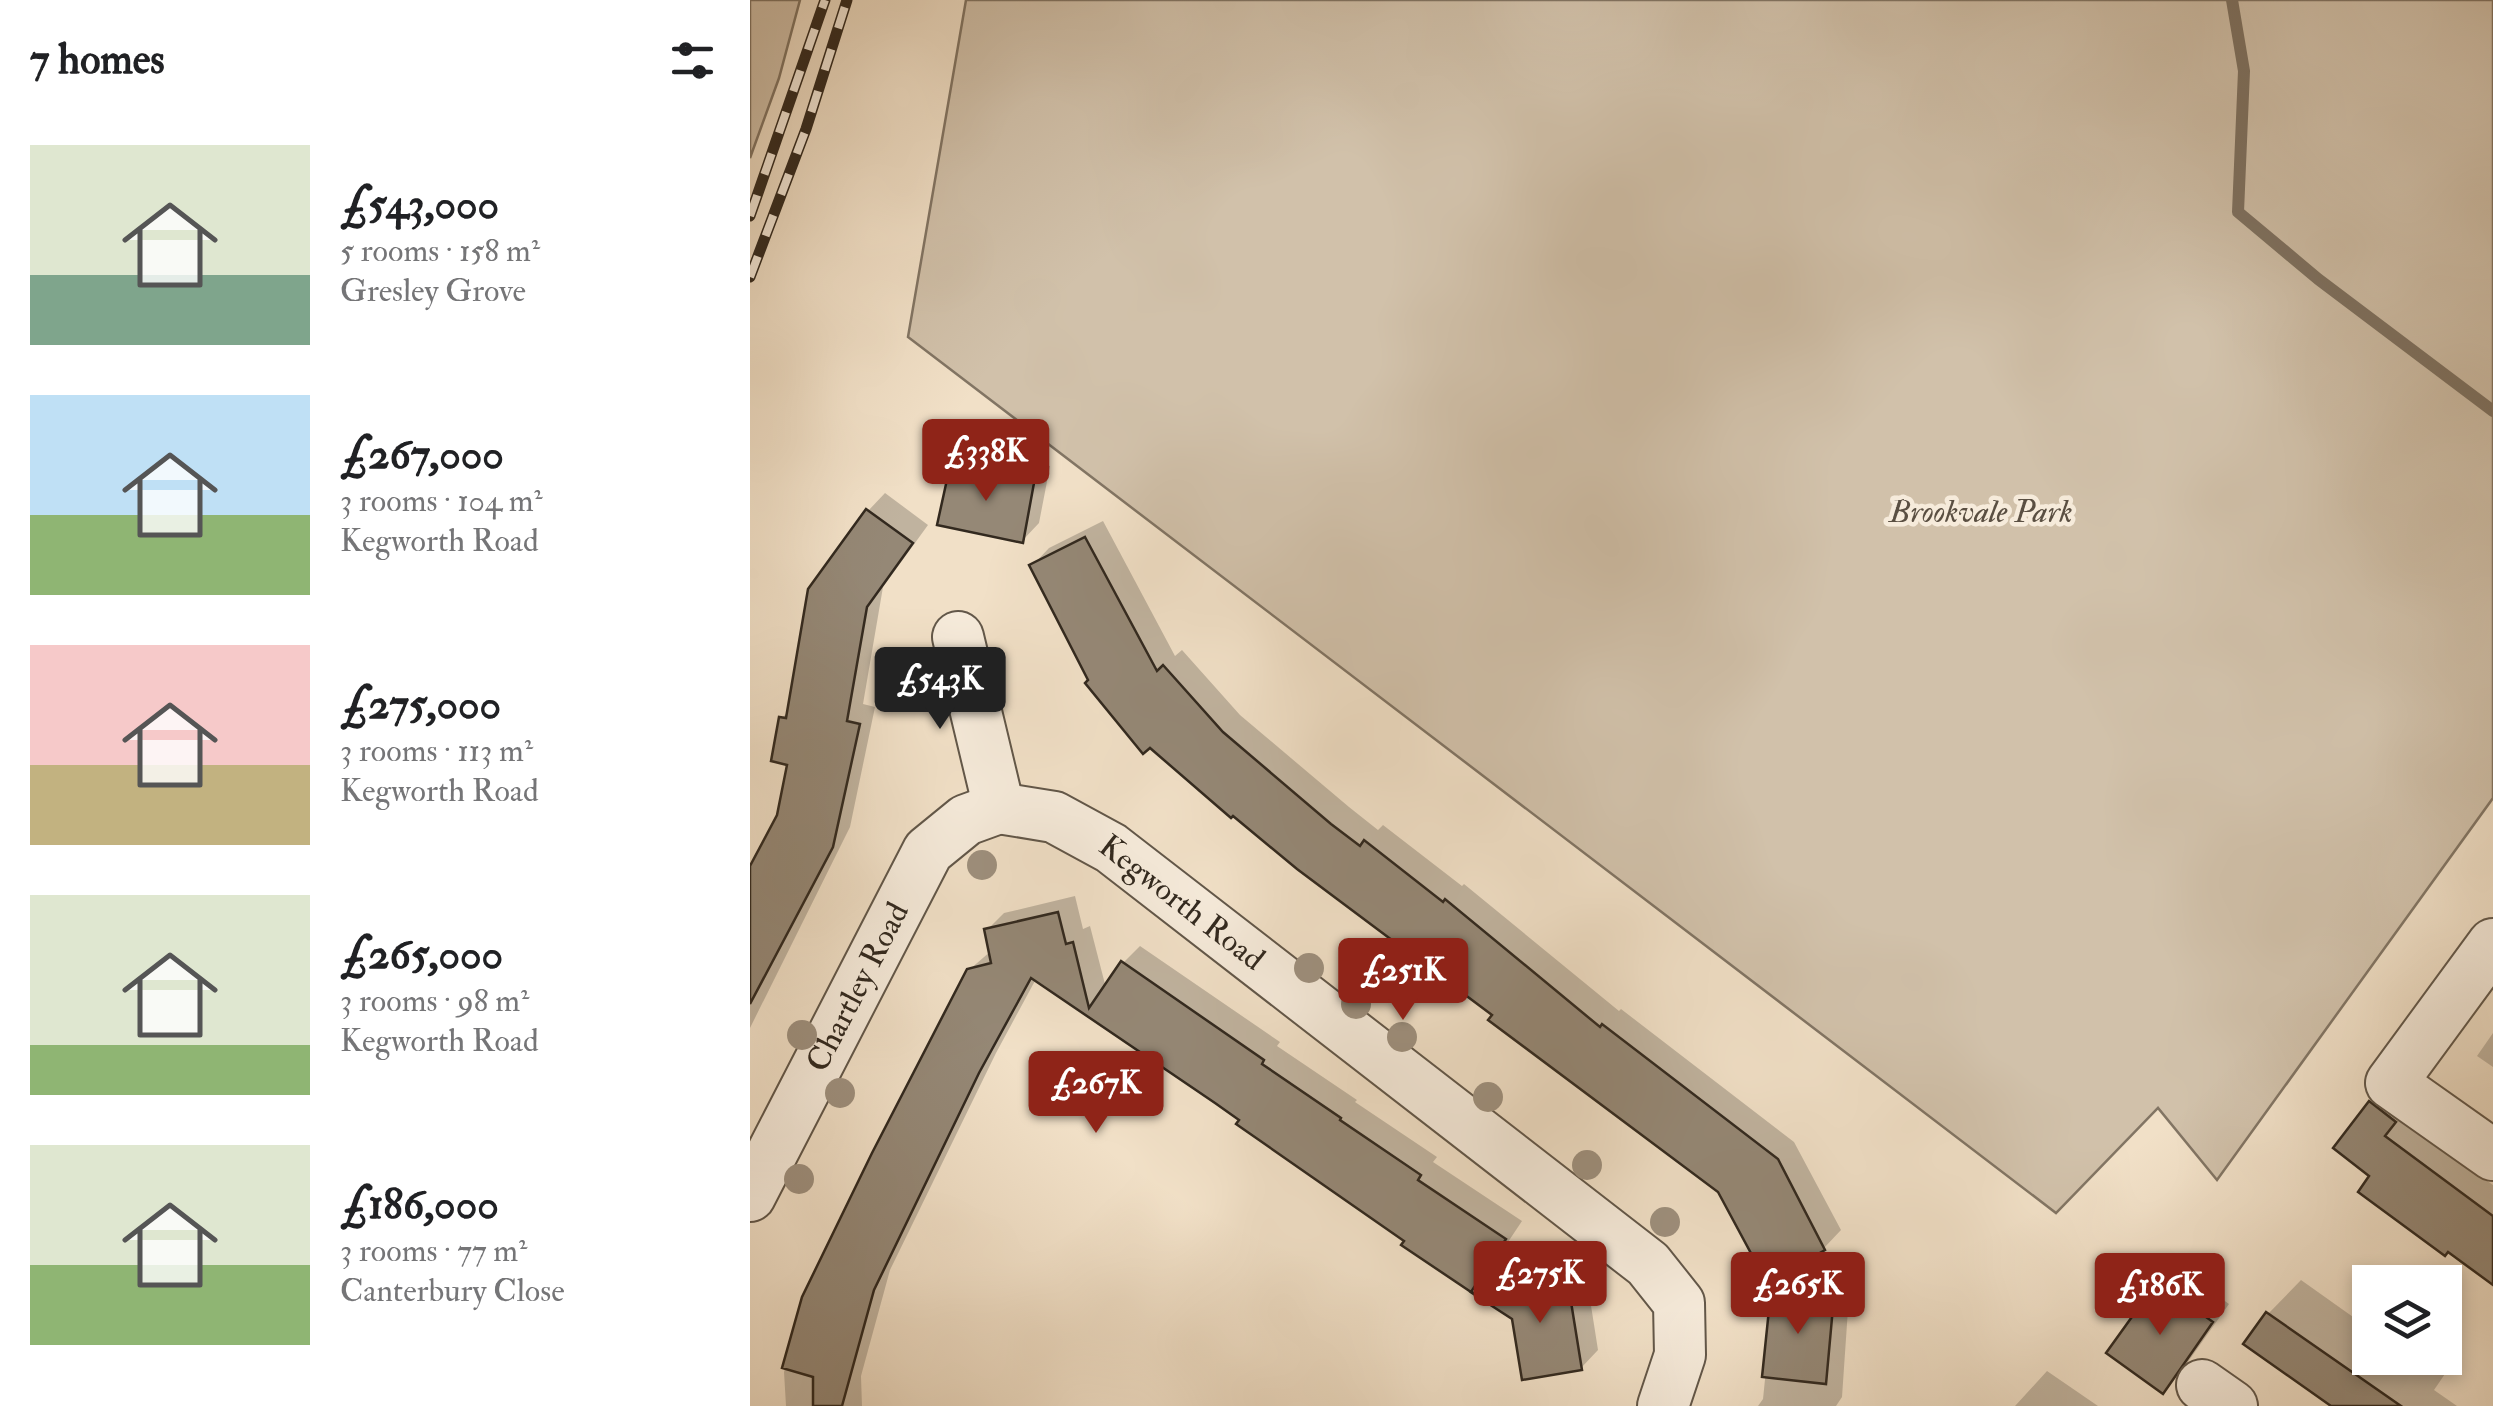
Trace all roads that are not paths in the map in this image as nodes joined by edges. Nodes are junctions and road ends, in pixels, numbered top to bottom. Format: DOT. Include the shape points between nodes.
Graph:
graph roads {
  1 [pos="958,637"];
  2 [pos="999,808"];
  3 [pos="2493,944"];
  4 [pos="2493,1155"];
  5 [pos="750,1196"];
  6 [pos="1663,1406"];
  1 -- 2 [label="street"];
  2 -- 5 [label="street, Chartley Road" via="966,820 928,851"];
  2 -- 6 [label="street, Kegworth Road" via="1054,818 1111,848 1648,1264 1680,1303 1680,1355"];
  3 -- 4 [label="street" via="2391,1083"];
}
